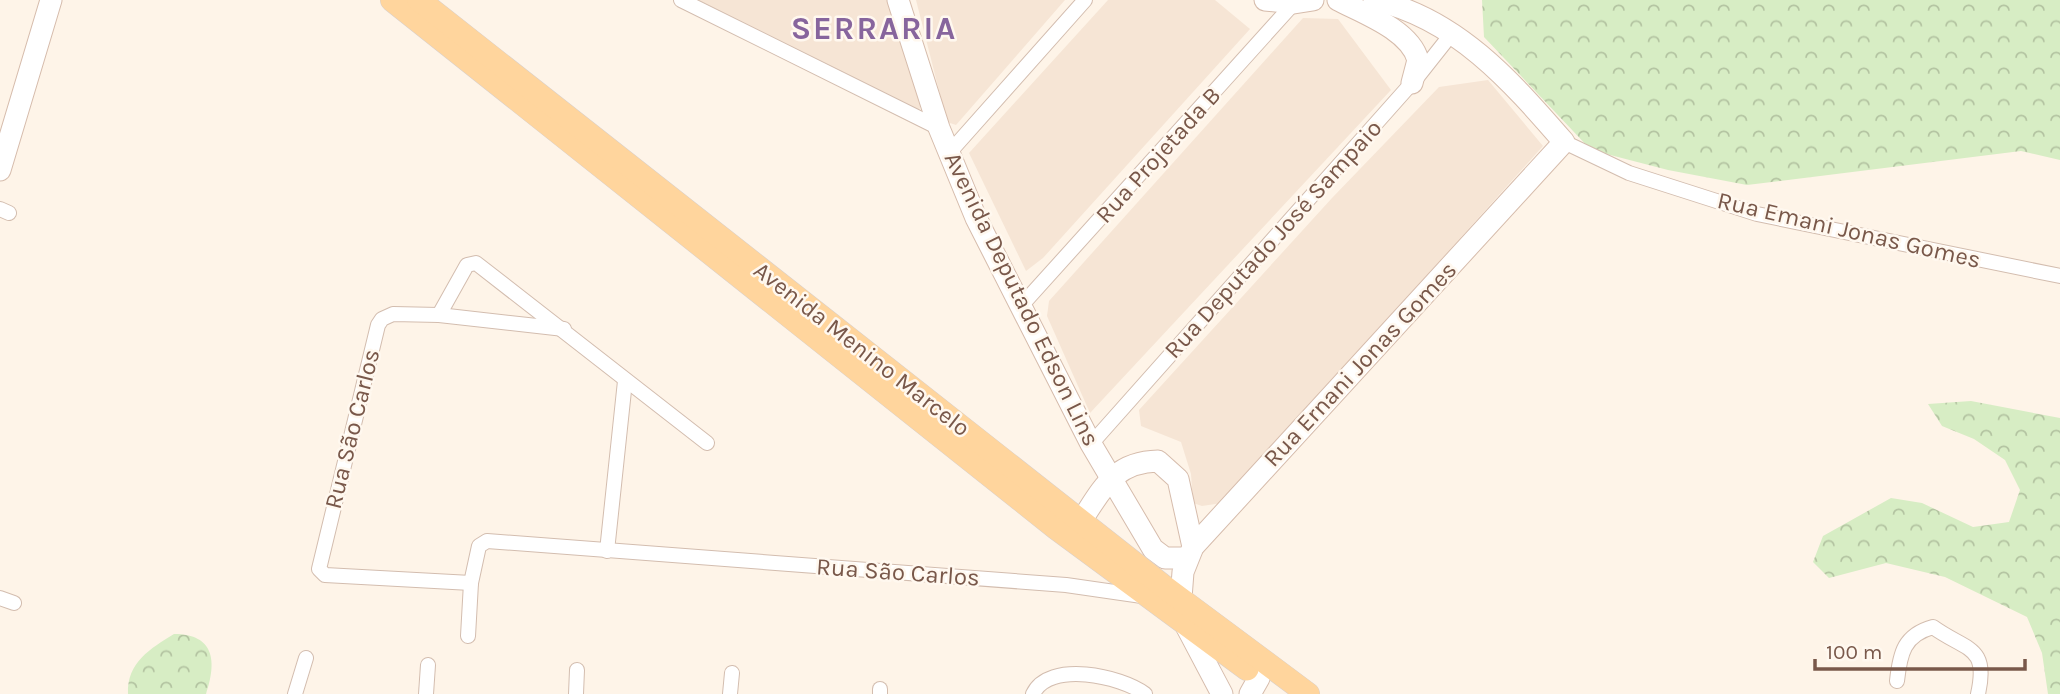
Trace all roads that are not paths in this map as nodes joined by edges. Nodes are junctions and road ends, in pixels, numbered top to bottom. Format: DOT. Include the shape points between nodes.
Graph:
graph roads {
  1 [pos="51,0"];
  2 [pos="392,0"];
  3 [pos="419,0"];
  4 [pos="681,0"];
  5 [pos="1085,0"];
  6 [pos="1265,0"];
  7 [pos="1338,0"];
  8 [pos="1374,0"];
  9 [pos="899,1"];
  10 [pos="1304,2"];
  11 [pos="1453,32"];
  12 [pos="1412,83"];
  13 [pos="939,128"];
  14 [pos="1564,142"];
  15 [pos="949,153"];
  16 [pos="0,170"];
  17 [pos="2060,276"];
  18 [pos="1021,306"];
  19 [pos="439,315"];
  20 [pos="564,329"];
  21 [pos="625,381"];
  22 [pos="707,443"];
  23 [pos="1091,444"];
  24 [pos="1110,477"];
  25 [pos="1076,530"];
  26 [pos="607,551"];
  27 [pos="1190,552"];
  28 [pos="471,583"];
  29 [pos="1147,597"];
  30 [pos="1181,598"];
  31 [pos="1184,622"];
  32 [pos="468,636"];
  33 [pos="306,658"];
  34 [pos="428,665"];
  35 [pos="576,670"];
  36 [pos="732,673"];
  37 [pos="1257,678"];
  38 [pos="1897,681"];
  39 [pos="295,694"];
  40 [pos="426,694"];
  41 [pos="576,694"];
  42 [pos="730,694"];
  43 [pos="1033,694"];
  44 [pos="1145,694"];
  45 [pos="1222,694"];
  46 [pos="1280,694"];
  47 [pos="1308,694"];
  48 [pos="1978,694"];
  1 -- 16 [label="street"];
  2 -- 25 [label="main road, Avenida Menino Marcelo"];
  3 -- 25 [label="main road, Avenida Menino Marcelo"];
  4 -- 13 [label="street"];
  5 -- 15 [label="street"];
  6 -- 10 [label="street"];
  7 -- 12 [label="street" via="1410,45 1418,60"];
  8 -- 11 [label="street" via="1404,8"];
  9 -- 13 [label="street, Avenida Deputado Edson Lins"];
  10 -- 18 [label="street, Rua Projetada B"];
  11 -- 12 [label="street, Rua Deputado José Sampaio"];
  11 -- 14 [label="street" via="1512,85"];
  12 -- 23 [label="street, Rua Deputado José Sampaio"];
  13 -- 15 [label="street, Avenida Deputado Edson Lins"];
  14 -- 17 [label="street, Rua Emani Jonas Gomes" via="1629,173 1757,214"];
  14 -- 27 [label="street, Rua Ernani Jonas Gomes"];
  15 -- 18 [label="street, Avenida Deputado Edson Lins"];
  18 -- 23 [label="street, Avenida Deputado Edson Lins"];
  19 -- 20 [label="street, Rua São Carlos"];
  19 -- 20 [label="street" via="472,262"];
  19 -- 28 [label="street, Rua São Carlos" via="393,314 378,325 319,569 326,575"];
  20 -- 21 [label="street"];
  21 -- 22 [label="street"];
  21 -- 26 [label="street"];
  23 -- 24 [label="street, Avenida Deputado Edson Lins"];
  24 -- 25 [label="street"];
  24 -- 27 [label="street, Avenida Deputado Edson Lins" via="1153,550 1165,558"];
  24 -- 27 [label="street" via="1133,464 1158,461 1167,466 1178,479"];
  25 -- 29 [label="main road, Avenida Menino Marcelo"];
  25 -- 30 [label="main road, Avenida Menino Marcelo"];
  26 -- 28 [label="street, Rua São Carlos" via="481,543"];
  26 -- 29 [label="street, Rua São Carlos" via="1066,585"];
  27 -- 30 [label="street"];
  28 -- 32 [label="street"];
  29 -- 31 [label="main road, Avenida Menino Marcelo"];
  30 -- 37 [label="main road, Avenida Menino Marcelo"];
  31 -- 37 [label="main road, Avenida Menino Marcelo"];
  31 -- 45 [label="street"];
  33 -- 39 [label="street"];
  34 -- 40 [label="street"];
  35 -- 41 [label="street"];
  36 -- 42 [label="street"];
  37 -- 46 [label="main road, Avenida Menino Marcelo"];
  37 -- 47 [label="main road, Avenida Menino Marcelo"];
  38 -- 48 [label="street" via="1905,645 1916,632 1933,627 1977,653 1982,666"];
  43 -- 44 [label="street" via="1045,679 1072,674 1119,680"];
}
